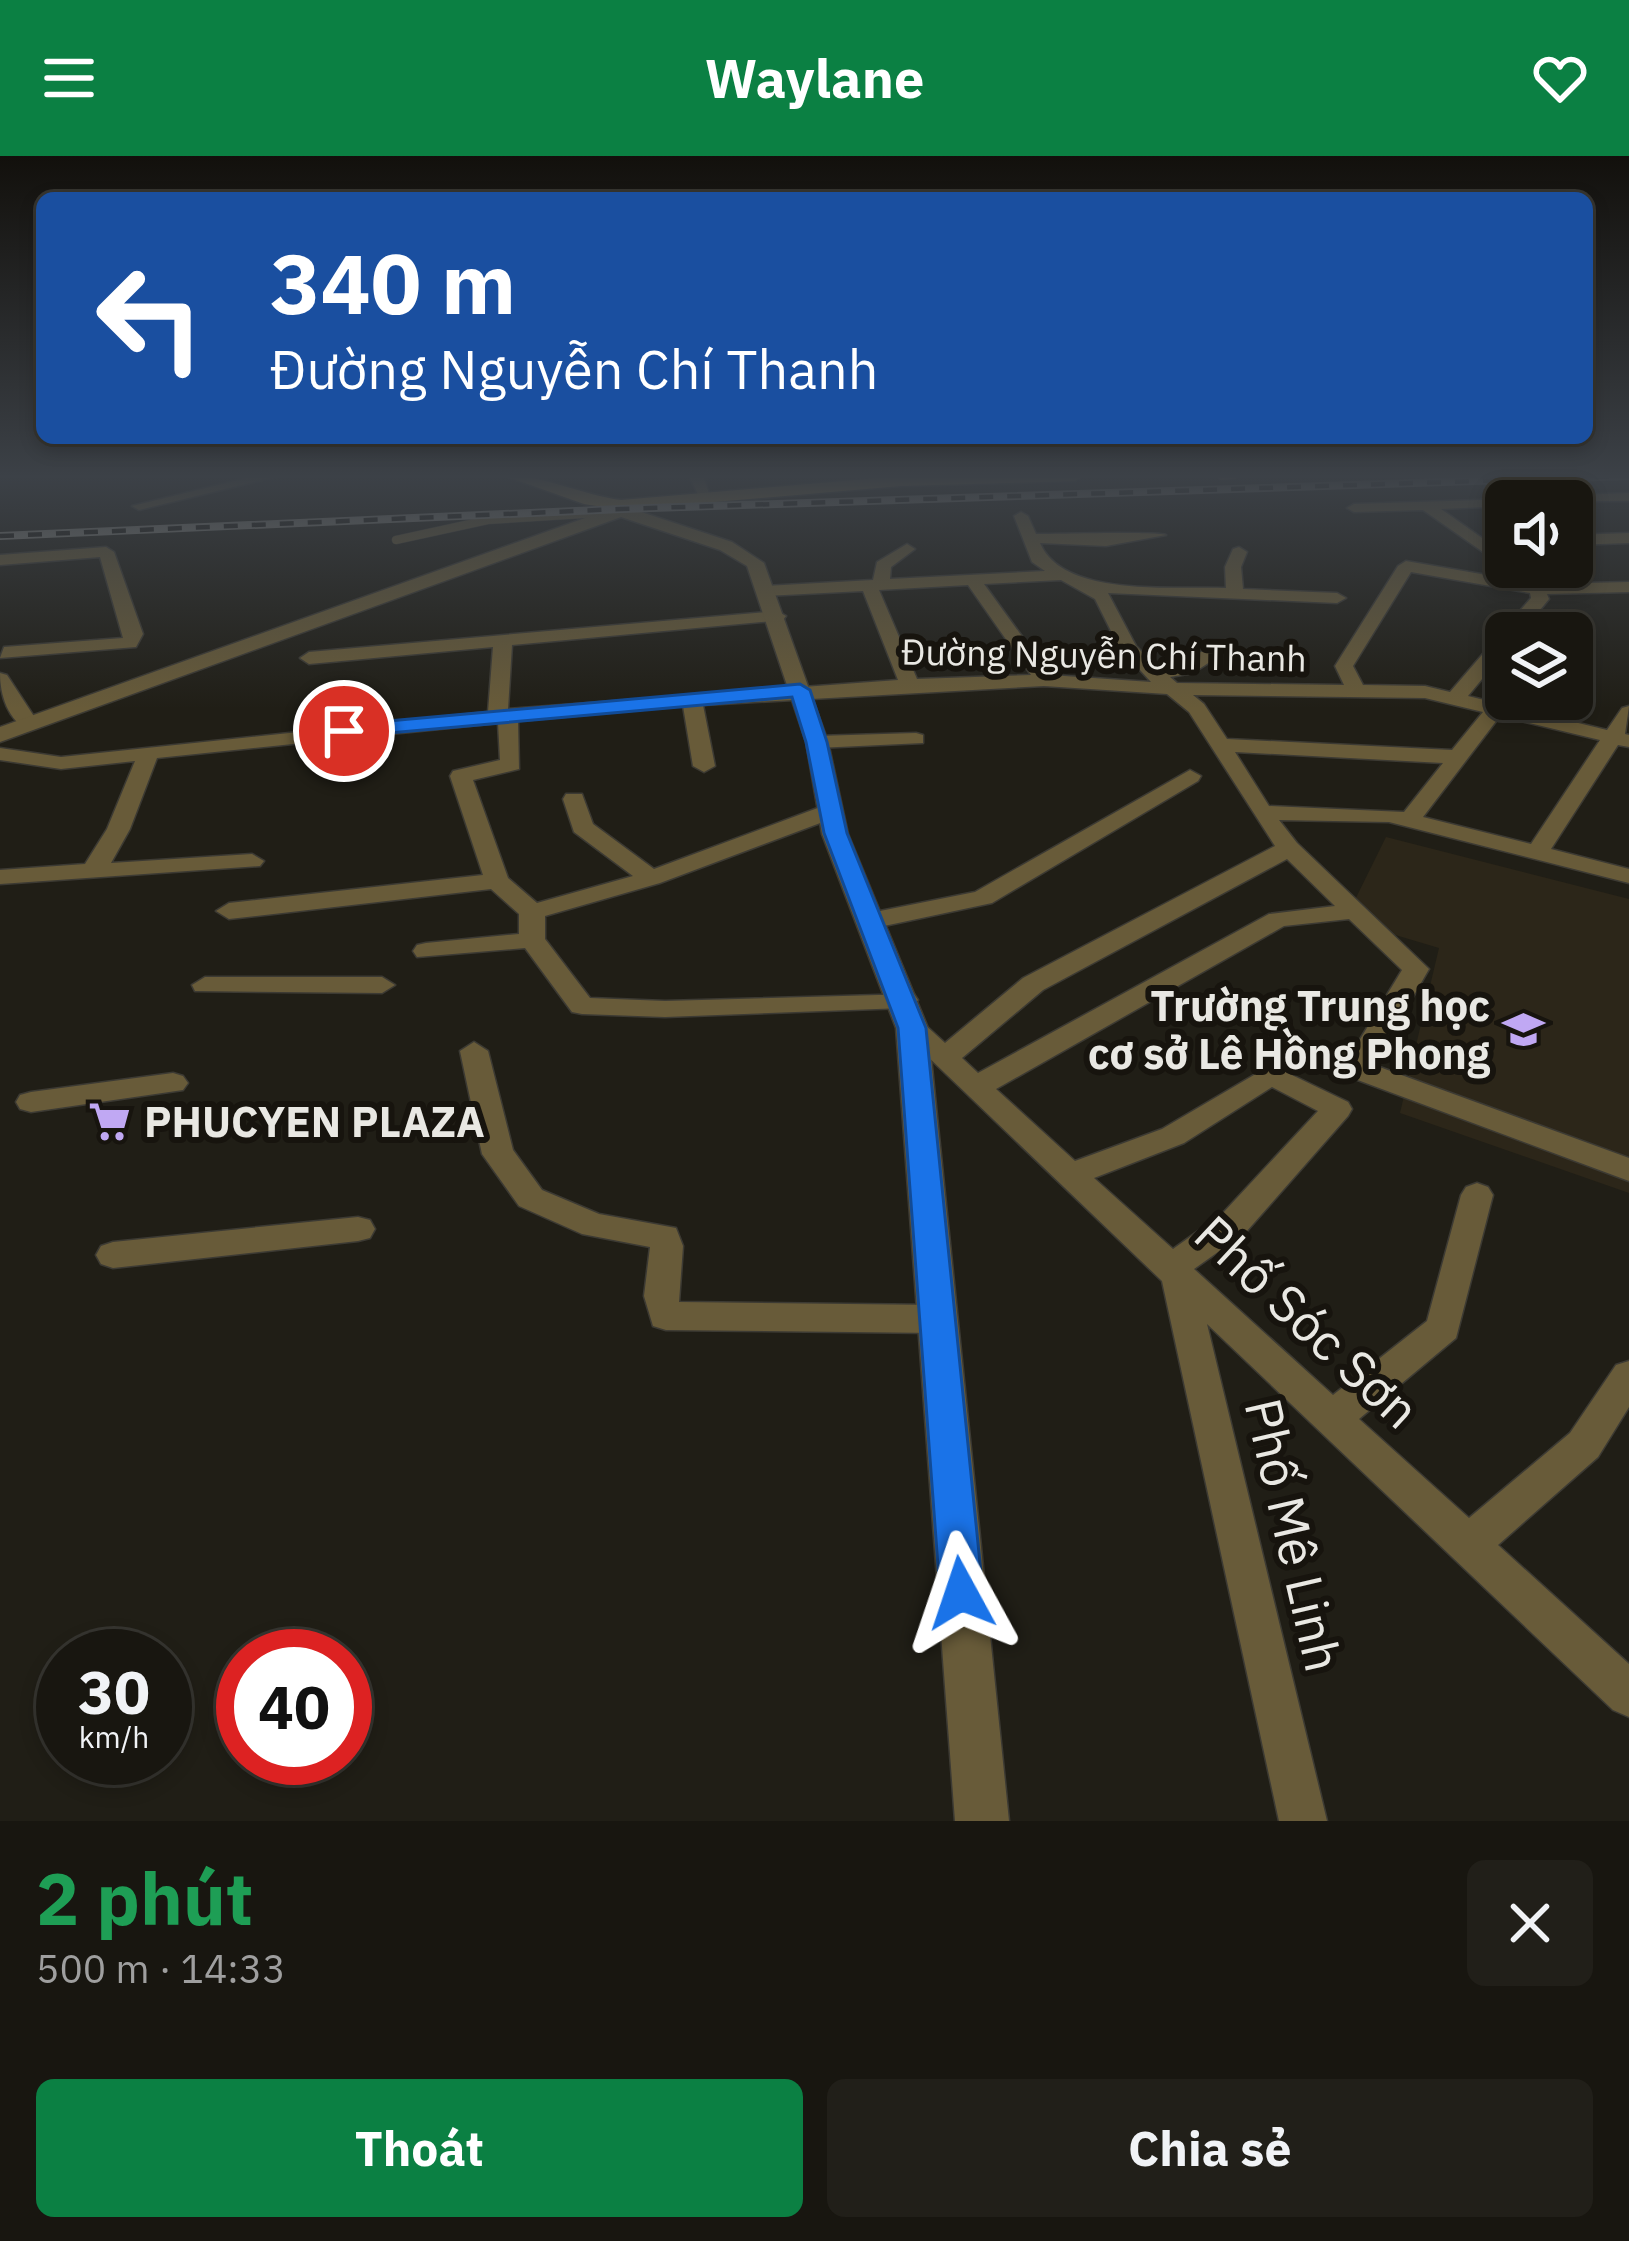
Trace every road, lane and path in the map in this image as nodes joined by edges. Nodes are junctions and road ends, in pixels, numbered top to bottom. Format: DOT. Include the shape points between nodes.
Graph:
graph roads {
  1 [pos="83,554"];
  2 [pos="107,554"];
  3 [pos="496,554"];
  4 [pos="742,554"];
  5 [pos="900,554"];
  6 [pos="1037,554"];
  7 [pos="1238,554"];
  8 [pos="0,560"];
  9 [pos="1064,575"];
  10 [pos="973,580"];
  11 [pos="875,586"];
  12 [pos="1086,587"];
  13 [pos="1629,587"];
  14 [pos="1538,589"];
  15 [pos="765,591"];
  16 [pos="1175,591"];
  17 [pos="1235,594"];
  18 [pos="1337,598"];
  19 [pos="1219,606"];
  20 [pos="1529,612"];
  21 [pos="777,616"];
  22 [pos="503,641"];
  23 [pos="1209,654"];
  24 [pos="309,658"];
  25 [pos="1,660"];
  26 [pos="1485,664"];
  27 [pos="1155,674"];
  28 [pos="1044,680"];
  29 [pos="909,683"];
  30 [pos="1176,689"];
  31 [pos="800,690"];
  32 [pos="1356,691"];
  33 [pos="1456,698"];
  34 [pos="692,699"];
  35 [pos="1485,705"];
  36 [pos="1629,712"];
  37 [pos="503,716"];
  38 [pos="1487,720"];
  39 [pos="1544,720"];
  40 [pos="29,724"];
  41 [pos="0,735"];
  42 [pos="916,739"];
  43 [pos="1621,739"];
  44 [pos="817,742"];
  45 [pos="1221,745"];
  46 [pos="149,753"];
  47 [pos="0,754"];
  48 [pos="1458,757"];
  49 [pos="704,766"];
  50 [pos="1190,776"];
  51 [pos="574,799"];
  52 [pos="831,811"];
  53 [pos="1262,813"];
  54 [pos="1408,820"];
  55 [pos="1289,848"];
  56 [pos="1538,853"];
  57 [pos="252,861"];
  58 [pos="92,871"];
  59 [pos="1629,876"];
  60 [pos="0,877"];
  61 [pos="651,878"];
  62 [pos="497,881"];
  63 [pos="1355,910"];
  64 [pos="229,911"];
  65 [pos="870,921"];
  66 [pos="532,926"];
  67 [pos="426,951"];
  68 [pos="205,985"];
  69 [pos="382,985"];
  70 [pos="908,1014"];
  71 [pos="474,1051"];
  72 [pos="944,1058"];
  73 [pos="173,1083"];
  74 [pos="976,1087"];
  75 [pos="31,1102"];
  76 [pos="1629,1170"];
  77 [pos="1071,1174"];
  78 [pos="1477,1195"];
  79 [pos="358,1229"];
  80 [pos="113,1255"];
  81 [pos="1175,1270"];
  82 [pos="936,1319"];
  83 [pos="1629,1376"];
  84 [pos="1334,1417"];
  85 [pos="1470,1543"];
  86 [pos="1629,1694"];
  87 [pos="982,1821"];
  88 [pos="1303,1821"];
  1 -- 8 [label="street"];
  2 -- 25 [label="street" via="134,634 130,644"];
  3 -- 40 [label="street"];
  4 -- 15 [label="street"];
  5 -- 11 [label="street" via="883,565"];
  6 -- 9 [label="street"];
  7 -- 17 [label="street"];
  9 -- 10 [label="street"];
  9 -- 12 [label="street"];
  10 -- 11 [label="street"];
  10 -- 28 [label="street"];
  11 -- 15 [label="street"];
  11 -- 29 [label="street"];
  12 -- 16 [label="street"];
  12 -- 27 [label="street" via="1102,596 1128,647"];
  13 -- 14 [label="street"];
  14 -- 20 [label="street"];
  14 -- 32 [label="street" via="1406,566 1344,666"];
  15 -- 21 [label="street"];
  16 -- 17 [label="street"];
  16 -- 19 [label="street"];
  17 -- 18 [label="street"];
  21 -- 22 [label="street"];
  21 -- 31 [label="street"];
  22 -- 24 [label="street"];
  22 -- 37 [label="street"];
  23 -- 27 [label="street" via="1186,669"];
  25 -- 40 [label="street"];
  26 -- 33 [label="street"];
  27 -- 30 [label="street"];
  28 -- 29 [label="street, Đường Nguyễn Chí Thanh"];
  28 -- 30 [label="street, Đường Nguyễn Chí Thanh"];
  29 -- 31 [label="street, Đường Nguyễn Chí Thanh"];
  30 -- 32 [label="street, Đường Nguyễn Chí Thanh"];
  30 -- 45 [label="street"];
  31 -- 34 [label="street, Đường Nguyễn Chí Thanh"];
  31 -- 44 [label="street"];
  32 -- 33 [label="street, Đường Nguyễn Chí Thanh"];
  33 -- 35 [label="street, Đường Nguyễn Chí Thanh"];
  34 -- 37 [label="street, Đường Nguyễn Chí Thanh"];
  34 -- 49 [label="street"];
  36 -- 43 [label="street"];
  37 -- 46 [label="street, Đường Nguyễn Chí Thanh"];
  37 -- 62 [label="street" via="511,764 461,776"];
  38 -- 48 [label="street"];
  39 -- 43 [label="street, Đường Nguyễn Chí Thanh"];
  40 -- 41 [label="street"];
  42 -- 44 [label="street"];
  43 -- 56 [label="street"];
  44 -- 52 [label="street"];
  45 -- 48 [label="street"];
  45 -- 53 [label="street"];
  46 -- 47 [label="street, Đường Nguyễn Chí Thanh" via="61,764"];
  46 -- 58 [label="street" via="133,782 122,834"];
  48 -- 54 [label="street"];
  50 -- 65 [label="street" via="983,898"];
  51 -- 61 [label="street" via="582,827"];
  52 -- 61 [label="street"];
  52 -- 65 [label="street"];
  53 -- 54 [label="street"];
  53 -- 55 [label="street"];
  54 -- 56 [label="street"];
  55 -- 63 [label="street"];
  55 -- 72 [label="street" via="1033,984"];
  56 -- 59 [label="street"];
  57 -- 58 [label="street"];
  58 -- 60 [label="street"];
  61 -- 66 [label="street"];
  62 -- 64 [label="street"];
  62 -- 66 [label="street"];
  63 -- 74 [label="street" via="1278,919"];
  63 -- 76 [label="street" via="1416,969 1357,1069"];
  65 -- 70 [label="street"];
  66 -- 67 [label="street"];
  66 -- 70 [label="street" via="582,1006"];
  68 -- 69 [label="street"];
  70 -- 72 [label="street, Phố Sóc Sơn"];
  70 -- 82 [label="street"];
  71 -- 82 [label="street" via="498,1154 530,1198 594,1225 664,1237 666,1316"];
  72 -- 74 [label="street, Phố Sóc Sơn"];
  73 -- 75 [label="street"];
  74 -- 77 [label="street, Phố Sóc Sơn"];
  77 -- 81 [label="street, Phố Sóc Sơn"];
  77 -- 81 [label="street" via="1173,1136 1271,1074 1337,1109 1234,1223"];
  78 -- 84 [label="street" via="1443,1328"];
  79 -- 80 [label="street"];
  81 -- 84 [label="street, Phố Sóc Sơn"];
  81 -- 88 [label="street, Phố Mê Linh"];
  82 -- 87 [label="street"];
  83 -- 85 [label="street" via="1584,1445"];
  84 -- 85 [label="street, Phố Sóc Sơn"];
  85 -- 86 [label="street, Phố Sóc Sơn"];
}
